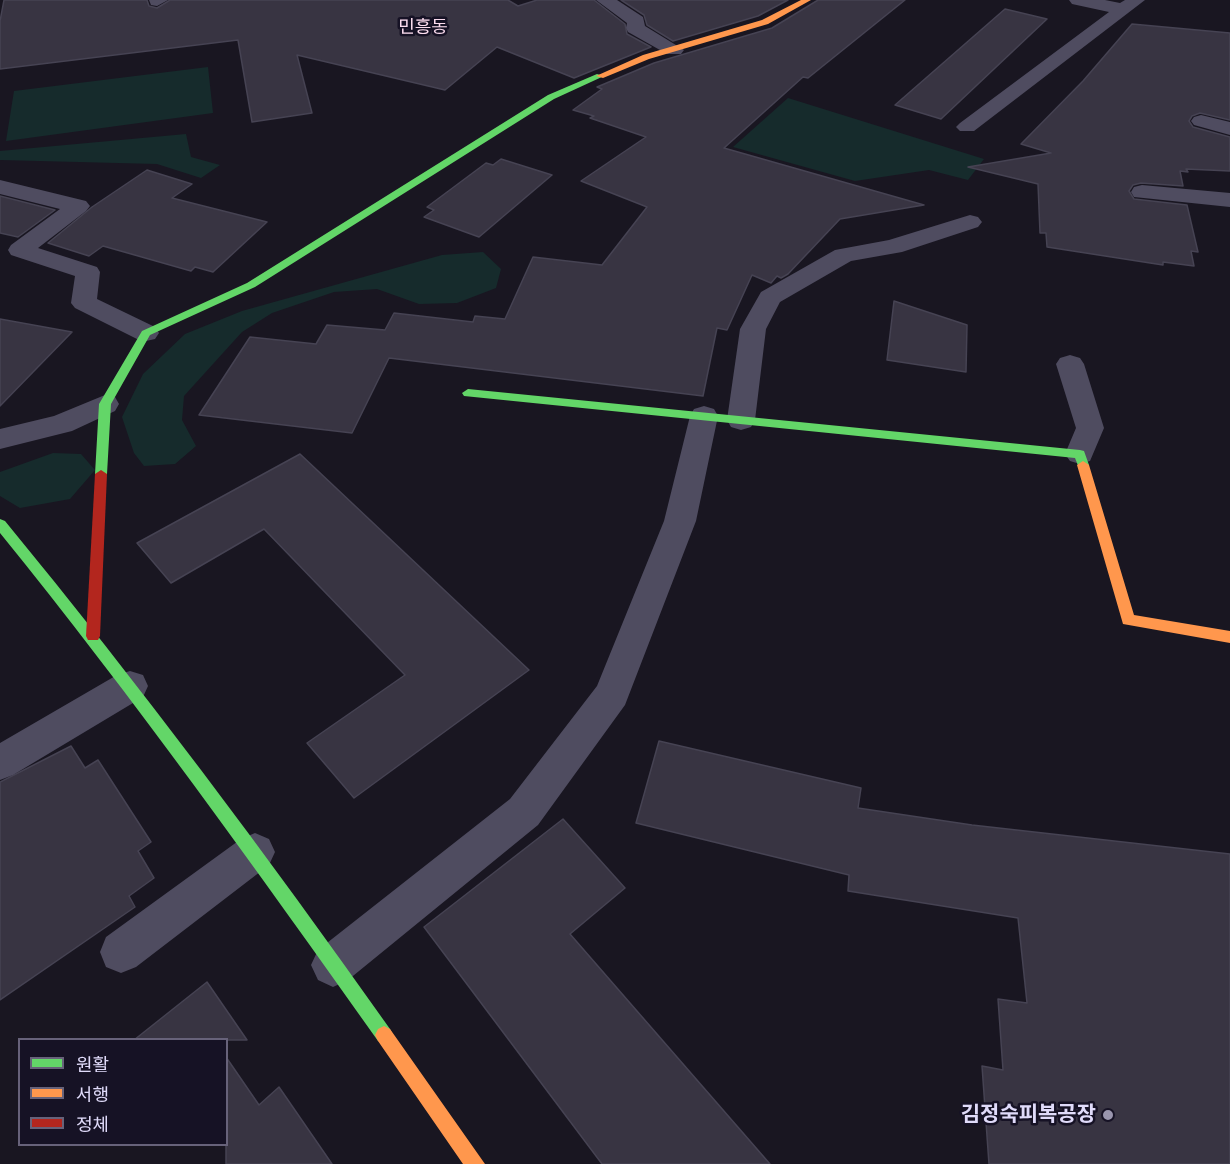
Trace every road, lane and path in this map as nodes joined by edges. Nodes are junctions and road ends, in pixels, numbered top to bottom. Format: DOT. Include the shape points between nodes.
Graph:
graph roads {
  1 [pos="605,0"];
  2 [pos="807,0"];
  3 [pos="1078,0"];
  4 [pos="1129,5"];
  5 [pos="674,50"];
  6 [pos="1201,121"];
  7 [pos="967,127"];
  8 [pos="1230,129"];
  9 [pos="0,187"];
  10 [pos="1142,192"];
  11 [pos="1230,200"];
  12 [pos="970,222"];
  13 [pos="147,333"];
  14 [pos="1070,364"];
  15 [pos="468,393"];
  16 [pos="105,404"];
  17 [pos="704,416"];
  18 [pos="741,420"];
  19 [pos="0,439"];
  20 [pos="1080,454"];
  21 [pos="0,524"];
  22 [pos="93,636"];
  23 [pos="1230,637"];
  24 [pos="130,687"];
  25 [pos="0,763"];
  26 [pos="255,852"];
  27 [pos="121,952"];
  28 [pos="333,965"];
  29 [pos="475,1164"];
  1 -- 5 [label="street" via="637,21 635,28"];
  2 -- 5 [label="street" via="765,22"];
  3 -- 4 [label="street"];
  4 -- 7 [label="street"];
  5 -- 13 [label="street" via="609,71 551,97 251,285"];
  6 -- 8 [label="street"];
  9 -- 13 [label="street" via="78,206 20,250 88,272 84,303"];
  10 -- 11 [label="street"];
  12 -- 18 [label="street" via="893,247 844,255 770,297 753,329"];
  13 -- 16 [label="street"];
  14 -- 20 [label="street" via="1090,428"];
  15 -- 17 [label="street"];
  16 -- 19 [label="street" via="62,423"];
  16 -- 22 [label="street"];
  17 -- 18 [label="street"];
  17 -- 28 [label="street" via="680,521 612,694 524,812"];
  18 -- 20 [label="street"];
  20 -- 23 [label="street" via="1128,620"];
  21 -- 22 [label="street"];
  22 -- 24 [label="street"];
  24 -- 25 [label="street"];
  24 -- 26 [label="street"];
  26 -- 27 [label="street"];
  26 -- 28 [label="street"];
  28 -- 29 [label="street"];
}
